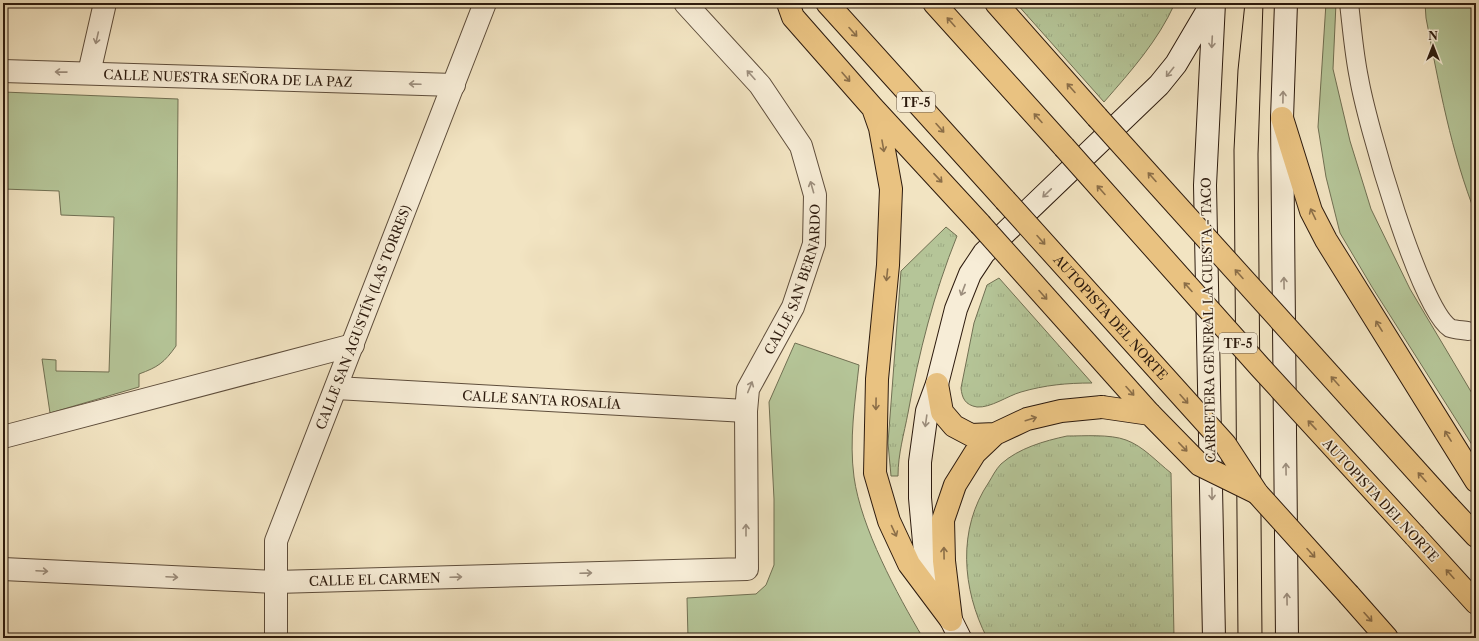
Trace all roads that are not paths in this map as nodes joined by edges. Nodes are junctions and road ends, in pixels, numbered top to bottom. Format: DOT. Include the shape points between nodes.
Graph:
graph roads {
  1 [pos="105,3"];
  2 [pos="485,3"];
  3 [pos="685,3"];
  4 [pos="788,3"];
  5 [pos="827,3"];
  6 [pos="934,3"];
  7 [pos="996,3"];
  8 [pos="1213,3"];
  9 [pos="1286,3"];
  10 [pos="1349,3"];
  11 [pos="3,71"];
  12 [pos="89,73"];
  13 [pos="454,85"];
  14 [pos="874,108"];
  15 [pos="1282,118"];
  16 [pos="1468,332"];
  17 [pos="353,345"];
  18 [pos="937,384"];
  19 [pos="336,388"];
  20 [pos="746,411"];
  21 [pos="1150,414"];
  22 [pos="995,434"];
  23 [pos="3,437"];
  24 [pos="1476,481"];
  25 [pos="1257,492"];
  26 [pos="1476,536"];
  27 [pos="3,569"];
  28 [pos="747,569"];
  29 [pos="276,582"];
  30 [pos="1476,603"];
  31 [pos="956,629"];
  32 [pos="276,638"];
  33 [pos="1214,638"];
  34 [pos="1287,638"];
  35 [pos="1388,638"];
  1 -- 12 [label="street, one-way"];
  2 -- 13 [label="street, CALLE SAN AGUSTÍN (LAS TORRES)"];
  20 -- 3 [label="street, CALLE SAN BERNARDO, one-way" via="748,389 793,307 814,244 815,195 801,146 760,85"];
  4 -- 14 [label="highway, one-way" via="793,17"];
  5 -- 25 [label="highway, AUTOPISTA DEL NORTE / TF-5, one-way, bridge" via="1225,444"];
  30 -- 6 [label="highway, AUTOPISTA DEL NORTE / TF-5, one-way, bridge" via="1260,368"];
  26 -- 7 [label="highway, one-way, bridge"];
  8 -- 18 [label="street, one-way" via="1176,64 1159,85 984,253 970,274 956,308"];
  8 -- 33 [label="street, CARRETERA GENERAL LA CUESTA - TACO, one-way" via="1204,185"];
  15 -- 9 [label="street, one-way"];
  10 -- 16 [label="lane" via="1359,79 1390,195 1409,248 1428,296 1442,318 1451,328"];
  12 -- 11 [label="street, CALLE NUESTRA SEÑORA DE LA PAZ, one-way"];
  13 -- 12 [label="street, CALLE NUESTRA SEÑORA DE LA PAZ, one-way"];
  13 -- 17 [label="street, CALLE SAN AGUSTÍN (LAS TORRES)"];
  14 -- 21 [label="highway, one-way, bridge"];
  14 -- 31 [label="highway, one-way" via="891,189 888,265 877,379 875,473 889,522 909,564"];
  24 -- 15 [label="highway, one-way" via="1326,240 1311,211"];
  34 -- 15 [label="street, one-way"];
  17 -- 19 [label="street, CALLE SAN AGUSTÍN (LAS TORRES)"];
  17 -- 23 [label="street"];
  18 -- 22 [label="highway" via="942,412 954,426 972,435"];
  18 -- 31 [label="street, one-way" via="927,411 920,462 920,498 925,553"];
  19 -- 20 [label="street, CALLE SANTA ROSALÍA"];
  19 -- 29 [label="street, CALLE SAN AGUSTÍN (LAS TORRES)" via="276,541"];
  28 -- 20 [label="street, CALLE SAN BERNARDO, one-way"];
  22 -- 21 [label="highway, one-way, bridge" via="1027,419 1061,411 1102,407"];
  21 -- 25 [label="highway, one-way, bridge" via="1200,465"];
  31 -- 22 [label="highway, one-way" via="944,561 944,520 955,485 975,453"];
  25 -- 35 [label="highway, AUTOPISTA DEL NORTE / TF-5, one-way, bridge"];
  27 -- 29 [label="street, CALLE EL CARMEN, one-way"];
  29 -- 28 [label="street, CALLE EL CARMEN, one-way"];
  29 -- 32 [label="street, CALLE SAN AGUSTÍN (LAS TORRES)"];
}
